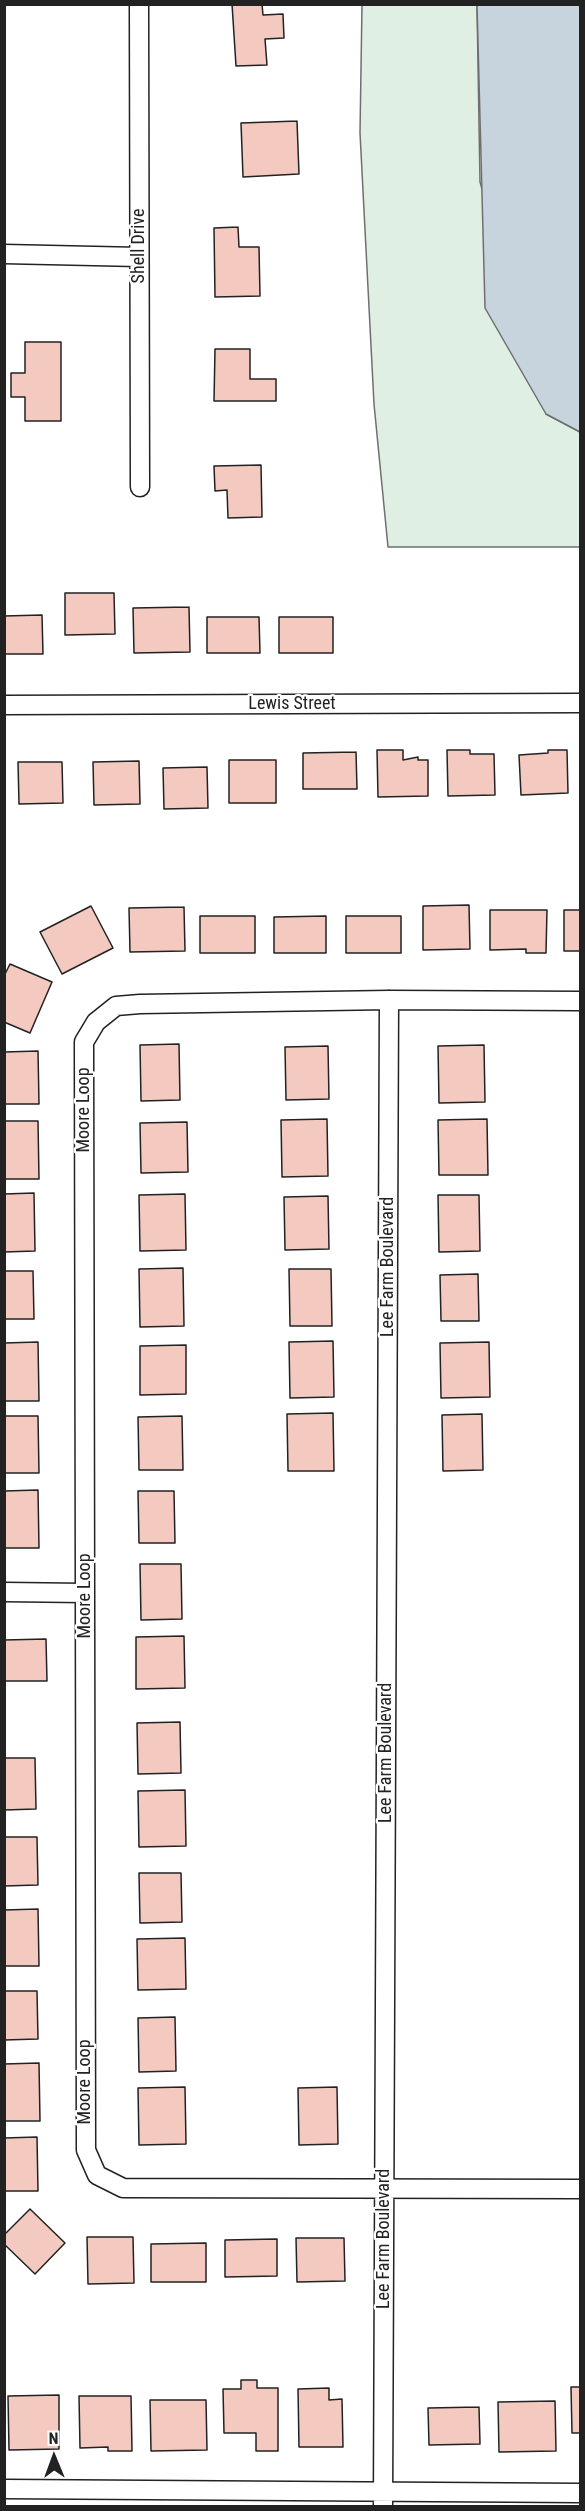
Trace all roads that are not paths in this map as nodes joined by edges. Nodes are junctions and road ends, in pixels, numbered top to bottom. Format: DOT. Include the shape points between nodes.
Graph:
graph roads {
  1 [pos="139,4"];
  2 [pos="4,254"];
  3 [pos="139,257"];
  4 [pos="140,487"];
  5 [pos="580,703"];
  6 [pos="4,705"];
  7 [pos="389,1000"];
  8 [pos="580,1001"];
  9 [pos="4,1592"];
  10 [pos="85,1593"];
  11 [pos="384,2187"];
  12 [pos="580,2189"];
  13 [pos="4,2489"];
  14 [pos="580,2493"];
  15 [pos="383,2500"];
  1 -- 3 [label="street, Shell Drive"];
  2 -- 3 [label="street"];
  3 -- 4 [label="street, Shell Drive"];
  5 -- 6 [label="street, Lewis Street"];
  7 -- 8 [label="street, Moore Loop"];
  7 -- 10 [label="street, Moore Loop" via="116,1006 96,1022 84,1042"];
  7 -- 11 [label="street, Lee Farm Boulevard"];
  9 -- 10 [label="street"];
  10 -- 11 [label="street, Moore Loop" via="86,2150 97,2175 123,2188"];
  11 -- 12 [label="street, Moore Loop"];
  11 -- 15 [label="street, Lee Farm Boulevard"];
  13 -- 15 [label="street"];
  14 -- 15 [label="street"];
}
